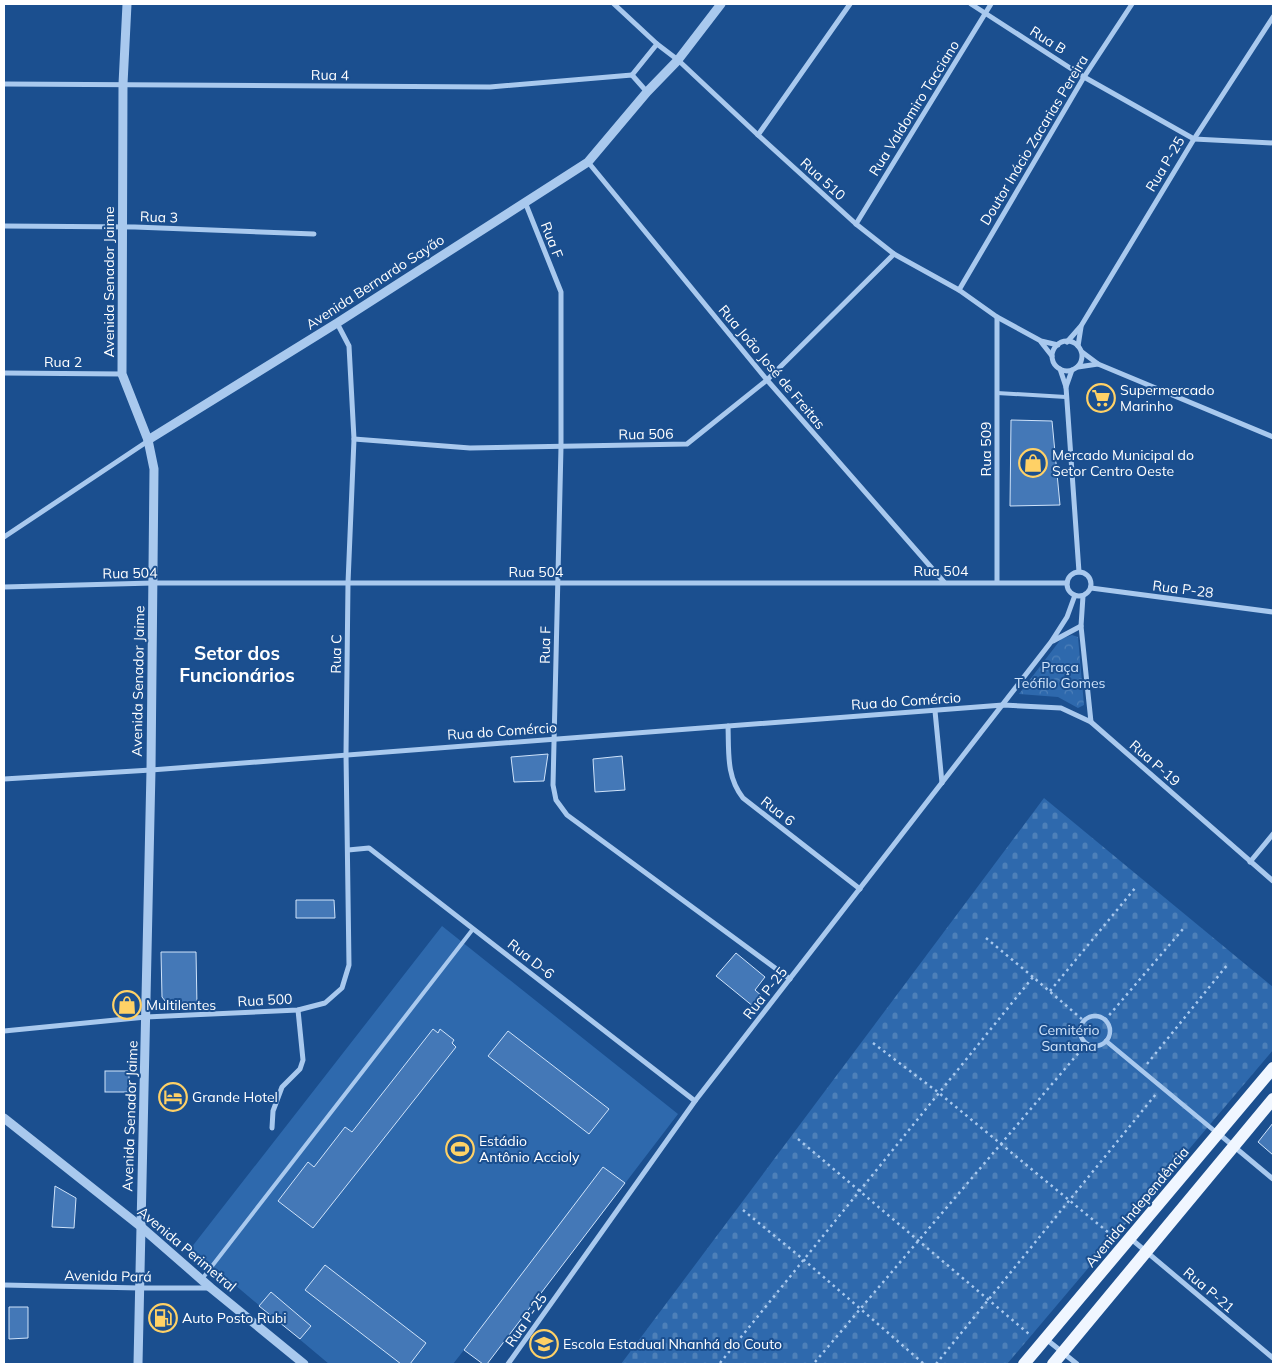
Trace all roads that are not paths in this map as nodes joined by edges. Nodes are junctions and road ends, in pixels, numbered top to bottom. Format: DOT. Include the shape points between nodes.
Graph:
graph roads {
  1 [pos="127,4"];
  2 [pos="614,4"];
  3 [pos="720,4"];
  4 [pos="850,4"];
  5 [pos="971,4"];
  6 [pos="992,4"];
  7 [pos="1132,4"];
  8 [pos="985,14"];
  9 [pos="1273,17"];
  10 [pos="657,44"];
  11 [pos="678,60"];
  12 [pos="632,75"];
  13 [pos="1084,77"];
  14 [pos="4,84"];
  15 [pos="123,84"];
  16 [pos="647,92"];
  17 [pos="758,135"];
  18 [pos="1194,139"];
  19 [pos="1273,143"];
  20 [pos="588,162"];
  21 [pos="525,202"];
  22 [pos="856,224"];
  23 [pos="4,226"];
  24 [pos="123,227"];
  25 [pos="314,234"];
  26 [pos="894,254"];
  27 [pos="959,290"];
  28 [pos="997,317"];
  29 [pos="337,323"];
  30 [pos="1081,326"];
  31 [pos="1041,341"];
  32 [pos="1067,342"];
  33 [pos="1058,344"];
  34 [pos="1078,346"];
  35 [pos="1082,352"];
  36 [pos="1052,356"];
  37 [pos="1098,364"];
  38 [pos="1078,367"];
  39 [pos="1060,369"];
  40 [pos="1072,370"];
  41 [pos="4,373"];
  42 [pos="122,374"];
  43 [pos="767,380"];
  44 [pos="1066,387"];
  45 [pos="997,393"];
  46 [pos="1066,397"];
  47 [pos="1273,437"];
  48 [pos="354,439"];
  49 [pos="148,440"];
  50 [pos="562,447"];
  51 [pos="4,537"];
  52 [pos="1079,572"];
  53 [pos="348,582"];
  54 [pos="944,582"];
  55 [pos="997,582"];
  56 [pos="558,583"];
  57 [pos="1067,583"];
  58 [pos="153,584"];
  59 [pos="4,587"];
  60 [pos="1091,588"];
  61 [pos="1075,596"];
  62 [pos="1083,596"];
  63 [pos="1273,612"];
  64 [pos="1082,626"];
  65 [pos="1051,642"];
  66 [pos="1003,705"];
  67 [pos="935,711"];
  68 [pos="1091,722"];
  69 [pos="728,726"];
  70 [pos="554,739"];
  71 [pos="346,754"];
  72 [pos="151,770"];
  73 [pos="4,779"];
  74 [pos="942,784"];
  75 [pos="1273,834"];
  76 [pos="348,850"];
  77 [pos="1250,862"];
  78 [pos="1273,881"];
  79 [pos="860,889"];
  80 [pos="473,929"];
  81 [pos="790,979"];
  82 [pos="342,988"];
  83 [pos="298,1010"];
  84 [pos="146,1017"];
  85 [pos="4,1031"];
  86 [pos="1106,1041"];
  87 [pos="1273,1068"];
  88 [pos="1273,1100"];
  89 [pos="696,1101"];
  90 [pos="4,1118"];
  91 [pos="272,1128"];
  92 [pos="1218,1134"];
  93 [pos="1233,1146"];
  94 [pos="1273,1179"];
  95 [pos="140,1226"];
  96 [pos="1130,1238"];
  97 [pos="1146,1251"];
  98 [pos="201,1279"];
  99 [pos="4,1285"];
  100 [pos="139,1288"];
  101 [pos="211,1288"];
  102 [pos="1046,1339"];
  103 [pos="1062,1353"];
  104 [pos="1273,1358"];
  105 [pos="138,1364"];
  106 [pos="304,1364"];
  107 [pos="508,1364"];
  108 [pos="1024,1364"];
  109 [pos="1053,1364"];
  110 [pos="1076,1364"];
  1 -- 15 [label="street, Avenida Senador Jaime"];
  2 -- 10 [label="street, Rua 510"];
  3 -- 11 [label="street, Avenida Bernardo Sayão"];
  4 -- 17 [label="street"];
  5 -- 8 [label="street, Rua B"];
  6 -- 8 [label="street, Rua Valdomiro Tacciano"];
  7 -- 13 [label="street, Doutor Inácio Zacarias Pereira"];
  8 -- 13 [label="street, Rua B"];
  8 -- 22 [label="street, Rua Valdomiro Tacciano"];
  9 -- 18 [label="street, Rua P-25"];
  10 -- 11 [label="street, Rua 510"];
  10 -- 12 [label="street"];
  11 -- 16 [label="street, Avenida Bernardo Sayão"];
  11 -- 17 [label="street, Rua 510"];
  12 -- 15 [label="street, Rua 4" via="490,87"];
  12 -- 16 [label="street"];
  13 -- 18 [label="street, Rua B"];
  13 -- 27 [label="street, Doutor Inácio Zacarias Pereira"];
  14 -- 15 [label="street, Rua 4"];
  15 -- 24 [label="street, Avenida Senador Jaime"];
  16 -- 20 [label="street, Avenida Bernardo Sayão"];
  17 -- 22 [label="street, Rua 510"];
  18 -- 19 [label="street"];
  18 -- 30 [label="street, Rua P-25"];
  20 -- 21 [label="street, Avenida Bernardo Sayão"];
  20 -- 43 [label="street, Rua João José de Freitas"];
  21 -- 29 [label="street, Avenida Bernardo Sayão"];
  21 -- 50 [label="street, Rua F" via="561,292"];
  22 -- 26 [label="street, Rua 510"];
  23 -- 24 [label="street, Rua 3"];
  24 -- 25 [label="street, Rua 3"];
  24 -- 42 [label="street, Avenida Senador Jaime"];
  26 -- 27 [label="street, Rua 510"];
  26 -- 43 [label="street, Rua 506"];
  27 -- 28 [label="street, Rua 510"];
  28 -- 31 [label="street, Rua 510"];
  28 -- 45 [label="street, Rua 509"];
  29 -- 48 [label="street, Rua C" via="349,346"];
  29 -- 49 [label="street, Avenida Bernardo Sayão"];
  30 -- 32 [label="street, Rua P-25"];
  30 -- 34 [label="street, Rua P-25"];
  31 -- 33 [label="street, Rua 510"];
  31 -- 36 [label="street, Rua 510"];
  32 -- 33 [label="street"];
  32 -- 34 [label="street"];
  33 -- 36 [label="street"];
  34 -- 35 [label="street"];
  35 -- 37 [label="street"];
  35 -- 38 [label="street"];
  36 -- 39 [label="street"];
  37 -- 38 [label="street"];
  37 -- 47 [label="street"];
  38 -- 40 [label="street"];
  39 -- 40 [label="street"];
  39 -- 44 [label="street"];
  40 -- 44 [label="street"];
  41 -- 42 [label="street, Rua 2"];
  42 -- 49 [label="street, Avenida Senador Jaime"];
  43 -- 50 [label="street, Rua 506" via="687,444"];
  43 -- 54 [label="street, Rua João José de Freitas"];
  44 -- 46 [label="street"];
  45 -- 46 [label="lane"];
  45 -- 55 [label="street, Rua 509"];
  46 -- 52 [label="street"];
  48 -- 50 [label="street, Rua 506" via="470,448"];
  48 -- 53 [label="street, Rua C"];
  49 -- 51 [label="street, Avenida Bernardo Sayão"];
  49 -- 58 [label="street, Avenida Senador Jaime" via="154,469"];
  50 -- 56 [label="street, Rua F"];
  52 -- 57 [label="street" via="1072,574"];
  52 -- 60 [label="street" via="1088,576"];
  53 -- 56 [label="street, Rua 504"];
  53 -- 58 [label="street, Rua 504"];
  53 -- 71 [label="street, Rua C"];
  54 -- 55 [label="street, Rua 504"];
  54 -- 56 [label="street, Rua 504"];
  55 -- 57 [label="street, Rua 504"];
  56 -- 70 [label="street, Rua F"];
  57 -- 61 [label="street"];
  58 -- 59 [label="street, Rua 504"];
  58 -- 72 [label="street, Avenida Senador Jaime"];
  60 -- 62 [label="street"];
  60 -- 63 [label="street, Rua P-28"];
  61 -- 62 [label="street"];
  61 -- 65 [label="street, Rua P-25" via="1067,617"];
  62 -- 64 [label="street"];
  64 -- 65 [label="street, Rua P-25"];
  64 -- 68 [label="street"];
  65 -- 66 [label="street, Rua P-25"];
  66 -- 67 [label="street, Rua do Comércio"];
  66 -- 68 [label="street, Rua P-19" via="1060,708"];
  66 -- 74 [label="street, Rua P-25"];
  67 -- 69 [label="street, Rua do Comércio"];
  67 -- 74 [label="street"];
  68 -- 77 [label="street, Rua P-19"];
  69 -- 70 [label="street, Rua do Comércio"];
  69 -- 79 [label="street, Rua 6" via="730,772 734,787 743,798"];
  70 -- 71 [label="street, Rua do Comércio"];
  70 -- 81 [label="street, Rua F" via="553,785 556,800 566,815"];
  71 -- 72 [label="street, Rua do Comércio"];
  71 -- 76 [label="street, Rua C"];
  72 -- 73 [label="street, Rua do Comércio"];
  72 -- 84 [label="street, Avenida Senador Jaime"];
  74 -- 79 [label="street, Rua P-25"];
  75 -- 77 [label="street"];
  76 -- 80 [label="street, Rua D-6" via="369,848"];
  76 -- 82 [label="street, Rua C" via="349,965"];
  77 -- 78 [label="street, Rua P-19"];
  79 -- 81 [label="street, Rua P-25"];
  80 -- 89 [label="street, Rua D-6"];
  80 -- 98 [label="lane"];
  81 -- 89 [label="street, Rua P-25"];
  82 -- 83 [label="street, Rua 500" via="325,1003"];
  83 -- 84 [label="street, Rua 500"];
  83 -- 91 [label="street" via="303,1060 300,1068 282,1087"];
  84 -- 85 [label="street, Rua 500"];
  84 -- 95 [label="street, Avenida Senador Jaime"];
  86 -- 86 [label="street" via="1110,1028 1105,1020 1097,1016 1084,1021 1081,1030 1087,1043 1097,1045"];
  86 -- 92 [label="street"];
  87 -- 92 [label="main road, Avenida Independência"];
  88 -- 93 [label="main road"];
  89 -- 107 [label="street, Rua P-25"];
  90 -- 95 [label="street, Avenida Perimetral"];
  92 -- 93 [label="street"];
  92 -- 96 [label="main road, Avenida Independência"];
  93 -- 94 [label="street"];
  93 -- 97 [label="main road"];
  95 -- 98 [label="street, Avenida Perimetral"];
  95 -- 100 [label="street, Avenida Senador Jaime"];
  96 -- 97 [label="street, Rua P-21"];
  96 -- 102 [label="main road, Avenida Independência"];
  97 -- 103 [label="main road"];
  97 -- 104 [label="street, Rua P-21"];
  98 -- 101 [label="street, Avenida Perimetral"];
  99 -- 100 [label="street, Avenida Pará"];
  100 -- 101 [label="street, Avenida Pará"];
  100 -- 105 [label="street, Avenida Senador Jaime"];
  101 -- 106 [label="street, Avenida Perimetral"];
  102 -- 103 [label="street"];
  102 -- 108 [label="main road, Avenida Independência"];
  103 -- 109 [label="main road"];
  103 -- 110 [label="street"];
}
